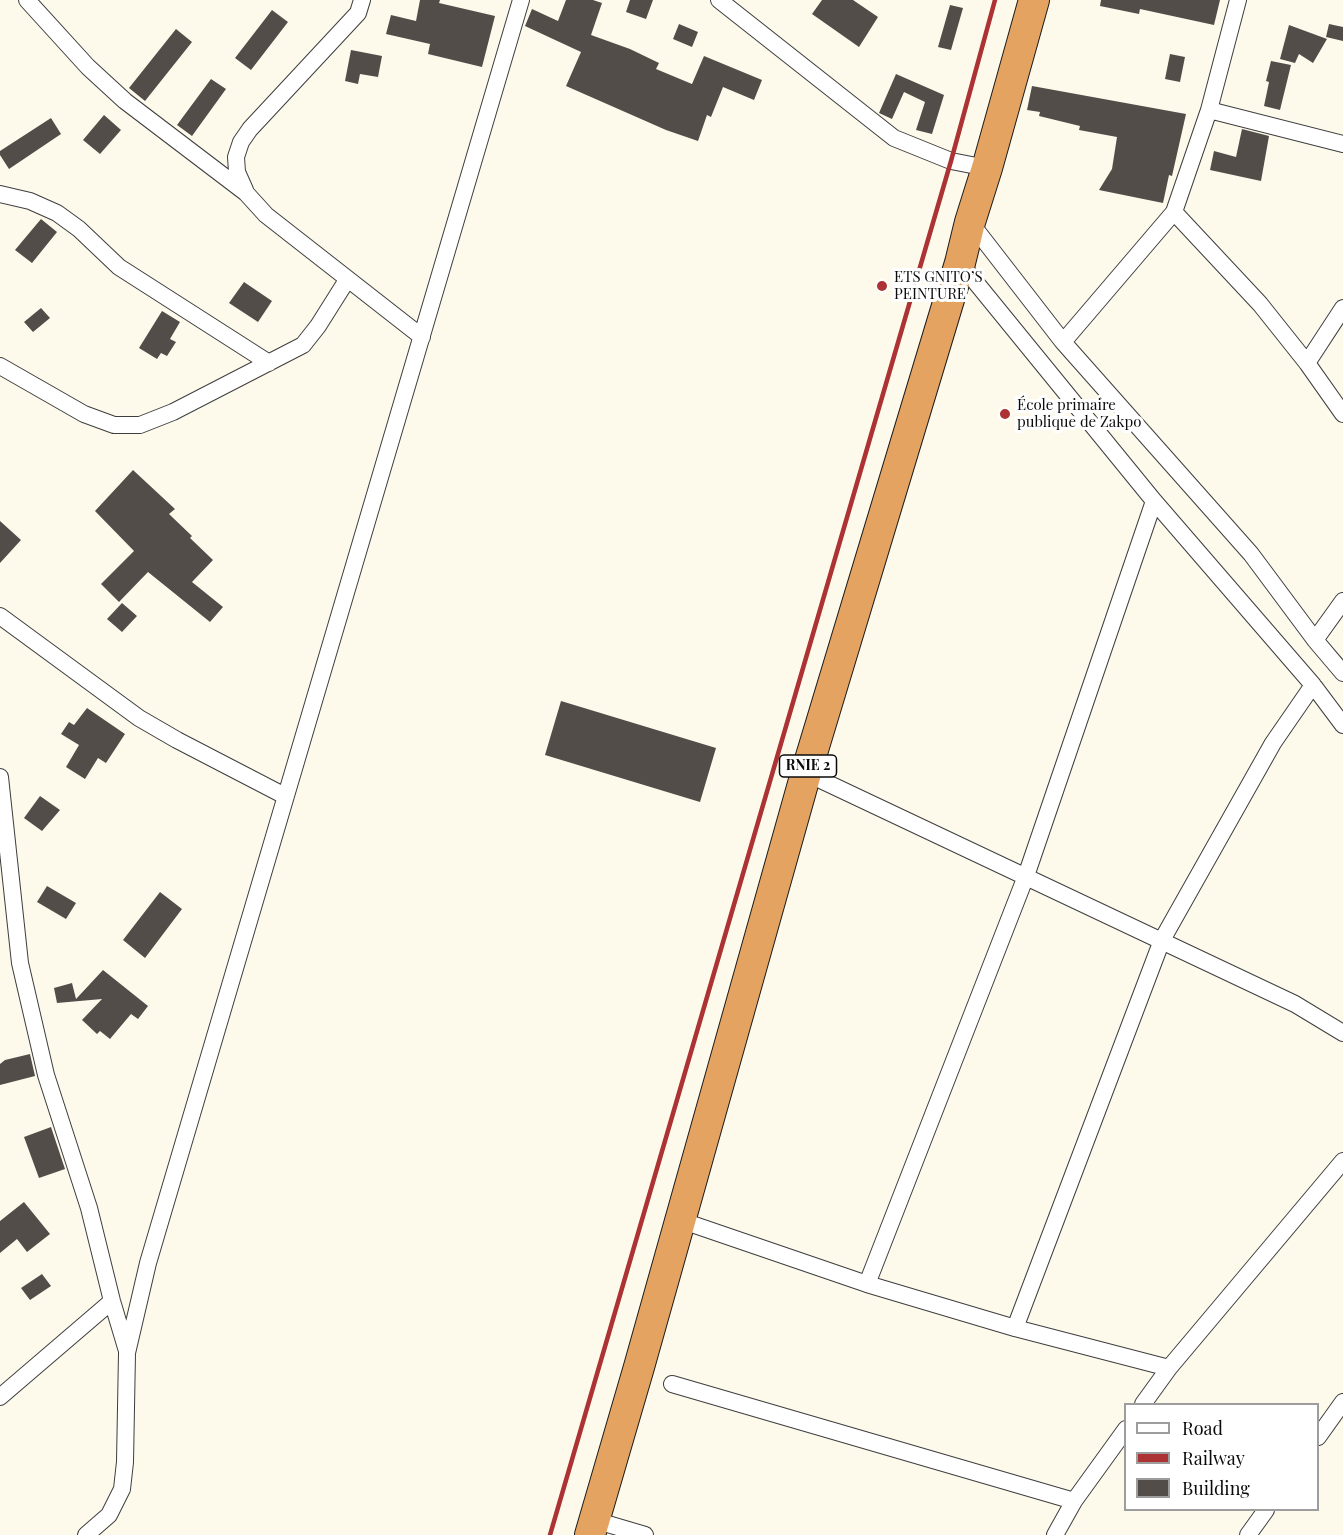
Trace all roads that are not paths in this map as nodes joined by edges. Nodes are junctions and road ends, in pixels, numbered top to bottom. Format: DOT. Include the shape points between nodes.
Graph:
graph roads {
  1 [pos="27,0"];
  2 [pos="362,0"];
  3 [pos="521,0"];
  4 [pos="719,0"];
  5 [pos="1034,0"];
  6 [pos="1238,0"];
  7 [pos="1209,110"];
  8 [pos="1343,144"];
  9 [pos="987,168"];
  10 [pos="246,193"];
  11 [pos="0,194"];
  12 [pos="1174,212"];
  13 [pos="970,222"];
  14 [pos="960,264"];
  15 [pos="347,280"];
  16 [pos="1343,308"];
  17 [pos="422,337"];
  18 [pos="1063,342"];
  19 [pos="269,363"];
  20 [pos="1307,363"];
  21 [pos="0,366"];
  22 [pos="1343,414"];
  23 [pos="1154,501"];
  24 [pos="1343,602"];
  25 [pos="0,616"];
  26 [pos="1315,640"];
  27 [pos="1343,673"];
  28 [pos="1313,685"];
  29 [pos="1343,724"];
  30 [pos="806,773"];
  31 [pos="0,778"];
  32 [pos="285,796"];
  33 [pos="1026,876"];
  34 [pos="12,903"];
  35 [pos="0,919"];
  36 [pos="1162,940"];
  37 [pos="1343,1033"];
  38 [pos="1343,1161"];
  39 [pos="680,1220"];
  40 [pos="867,1284"];
  41 [pos="112,1301"];
  42 [pos="1015,1328"];
  43 [pos="127,1353"];
  44 [pos="1169,1368"];
  45 [pos="672,1384"];
  46 [pos="0,1397"];
  47 [pos="1343,1402"];
  48 [pos="1144,1403"];
  49 [pos="1124,1430"];
  50 [pos="1319,1434"];
  51 [pos="1074,1501"];
  52 [pos="1265,1511"];
  53 [pos="592,1527"];
  54 [pos="86,1535"];
  55 [pos="645,1535"];
  56 [pos="1055,1535"];
  57 [pos="1248,1535"];
  1 -- 10 [label="street" via="80,59 125,101"];
  2 -- 10 [label="street" via="358,13 242,142 236,157 237,172"];
  3 -- 17 [label="street"];
  4 -- 9 [label="street" via="894,138 951,160"];
  5 -- 9 [label="highway, RNIE 2"];
  6 -- 7 [label="street"];
  7 -- 8 [label="street"];
  7 -- 12 [label="street"];
  9 -- 13 [label="highway, RNIE 2"];
  10 -- 15 [label="street" via="266,215"];
  11 -- 19 [label="street" via="57,213 119,267"];
  12 -- 18 [label="street"];
  12 -- 20 [label="street" via="1260,304"];
  13 -- 14 [label="highway, RNIE 2"];
  13 -- 18 [label="street"];
  14 -- 23 [label="street"];
  14 -- 30 [label="highway, RNIE 2"];
  15 -- 17 [label="street"];
  15 -- 19 [label="street" via="303,345"];
  16 -- 20 [label="street"];
  17 -- 32 [label="street"];
  18 -- 26 [label="street" via="1251,554"];
  19 -- 21 [label="street" via="141,425 114,425 84,414"];
  20 -- 22 [label="street"];
  23 -- 28 [label="street"];
  23 -- 33 [label="street"];
  24 -- 26 [label="street"];
  25 -- 32 [label="street" via="139,718"];
  26 -- 27 [label="street"];
  28 -- 29 [label="street"];
  28 -- 36 [label="street" via="1273,743"];
  30 -- 33 [label="street"];
  30 -- 39 [label="highway, RNIE 2"];
  31 -- 34 [label="street"];
  32 -- 43 [label="street" via="148,1263"];
  33 -- 36 [label="street"];
  33 -- 40 [label="street"];
  34 -- 35 [label="street"];
  34 -- 41 [label="street" via="20,963 46,1075 88,1208"];
  36 -- 37 [label="street" via="1295,1004"];
  36 -- 42 [label="street"];
  38 -- 44 [label="street"];
  39 -- 40 [label="street"];
  39 -- 53 [label="highway, RNIE 2"];
  40 -- 42 [label="street"];
  41 -- 43 [label="street"];
  41 -- 46 [label="street"];
  42 -- 44 [label="street"];
  43 -- 54 [label="street" via="122,1489 109,1515"];
  44 -- 48 [label="street"];
  45 -- 51 [label="street"];
  47 -- 50 [label="street"];
  49 -- 51 [label="street"];
  51 -- 56 [label="street"];
  52 -- 57 [label="street"];
  53 -- 55 [label="street"];
}
